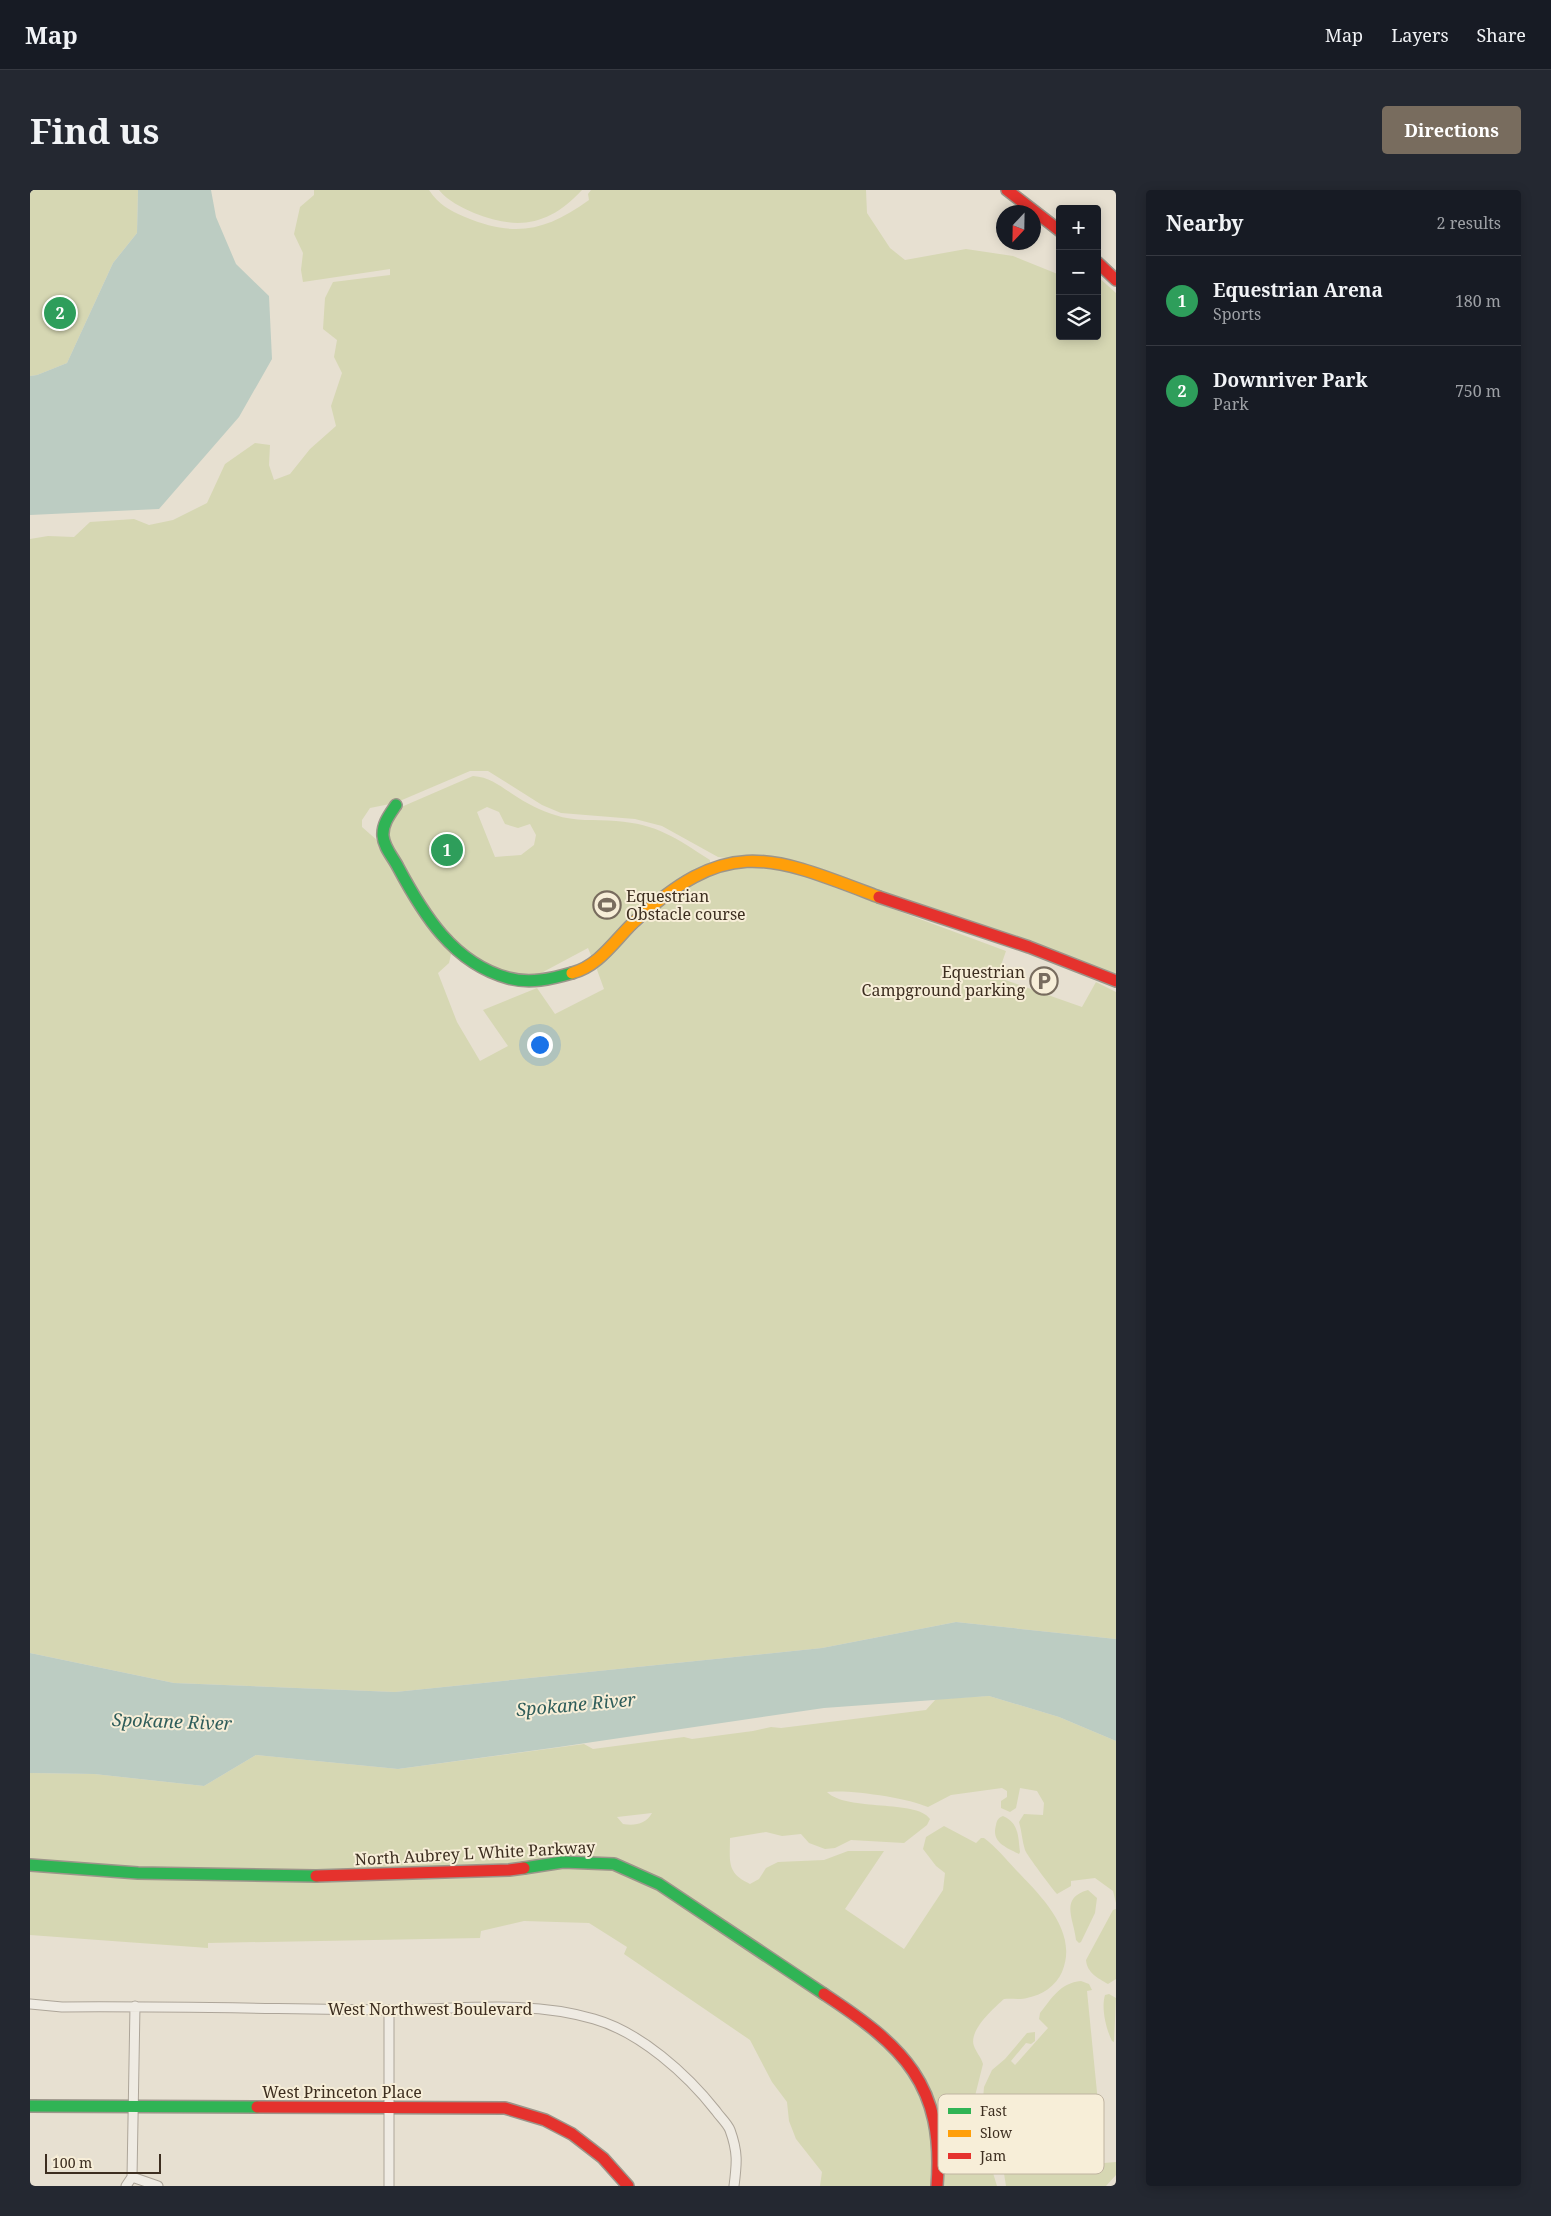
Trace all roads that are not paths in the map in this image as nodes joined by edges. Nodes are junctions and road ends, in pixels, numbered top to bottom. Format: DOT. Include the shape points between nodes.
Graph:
graph roads {
  1 [pos="1008,190"];
  2 [pos="1056,228"];
  3 [pos="1101,266"];
  4 [pos="1116,280"];
  5 [pos="396,805"];
  6 [pos="1116,981"];
  7 [pos="30,1865"];
  8 [pos="30,2004"];
  9 [pos="135,2006"];
  10 [pos="389,2010"];
  11 [pos="30,2106"];
  12 [pos="134,2107"];
  13 [pos="389,2109"];
  14 [pos="132,2177"];
  15 [pos="126,2186"];
  16 [pos="158,2186"];
  17 [pos="389,2186"];
  18 [pos="628,2186"];
  19 [pos="734,2186"];
  20 [pos="936,2186"];
  1 -- 2 [label="street"];
  3 -- 4 [label="street"];
  5 -- 6 [label="street" via="385,819 382,836 386,849 422,912 470,960 490,972 522,982 538,982 588,968 674,887 721,865 756,860 802,870"];
  7 -- 20 [label="street, North Aubrey L White Parkway" via="138,1873 310,1876 508,1870 562,1862 614,1864 659,1884 882,2034 905,2057 928,2092 937,2137"];
  8 -- 9 [label="street, West Northwest Boulevard"];
  9 -- 10 [label="street, West Northwest Boulevard"];
  9 -- 12 [label="street"];
  10 -- 13 [label="street"];
  10 -- 19 [label="street, West Northwest Boulevard" via="505,2008 561,2011 596,2019 628,2032 681,2072 729,2128 738,2159"];
  11 -- 12 [label="street, West Princeton Place"];
  12 -- 13 [label="street, West Princeton Place"];
  12 -- 14 [label="street"];
  13 -- 17 [label="street"];
  13 -- 18 [label="street, West Princeton Place" via="505,2108 549,2121 589,2146"];
  14 -- 15 [label="street"];
  14 -- 16 [label="street"];
}
